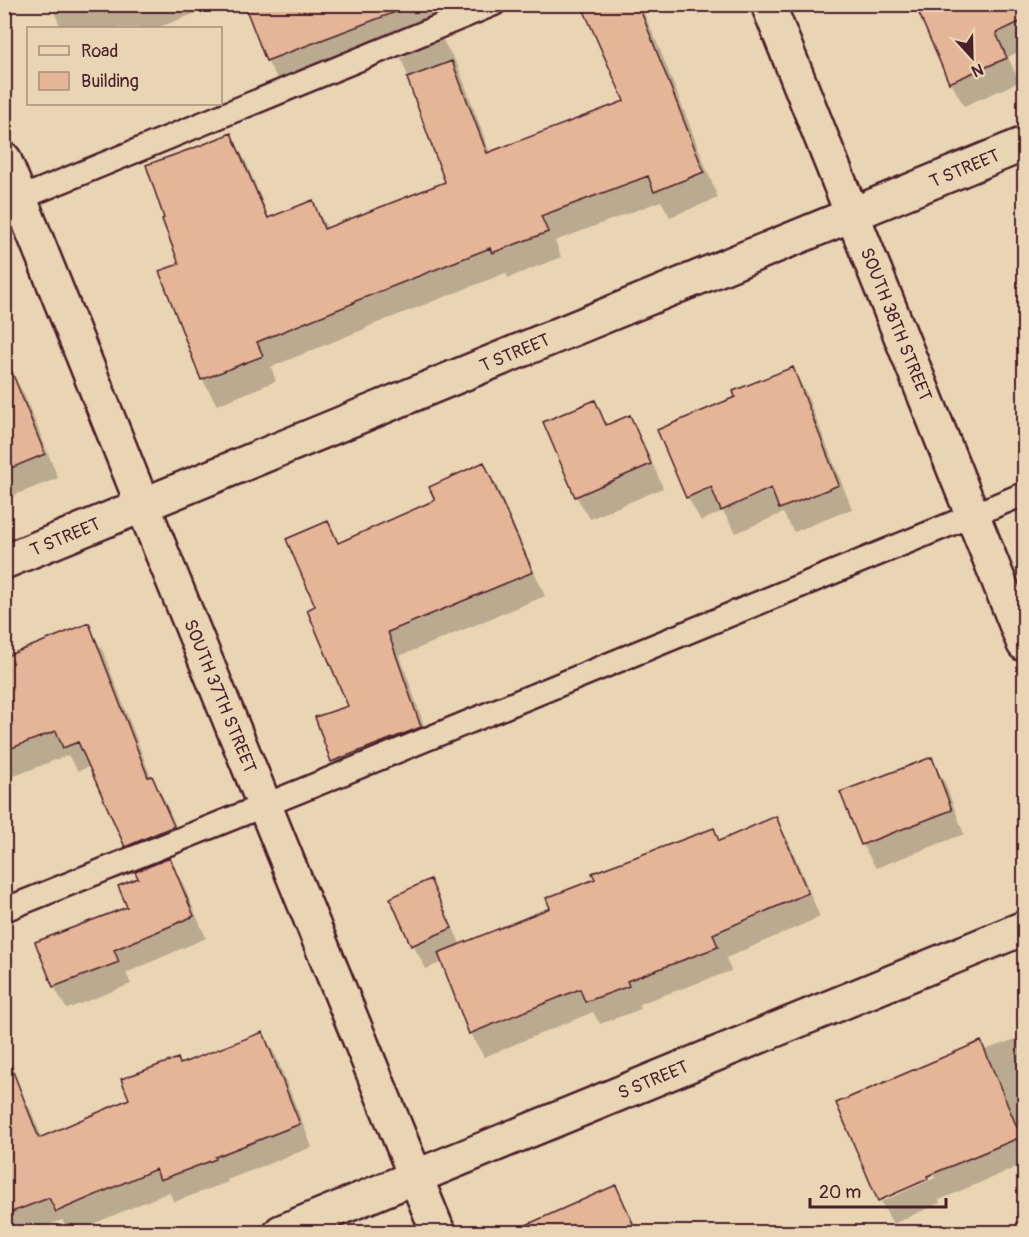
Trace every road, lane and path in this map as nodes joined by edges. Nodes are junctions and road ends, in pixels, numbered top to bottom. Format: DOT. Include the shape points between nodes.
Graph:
graph roads {
  1 [pos="494,4"];
  2 [pos="768,4"];
  3 [pos="1024,144"];
  4 [pos="4,159"];
  5 [pos="12,202"];
  6 [pos="852,215"];
  7 [pos="1024,494"];
  8 [pos="144,506"];
  9 [pos="973,516"];
  10 [pos="4,562"];
  11 [pos="1024,644"];
  12 [pos="265,806"];
  13 [pos="4,910"];
  14 [pos="1024,928"];
  15 [pos="416,1177"];
  16 [pos="281,1233"];
  17 [pos="438,1233"];
  1 -- 5 [label="lane"];
  2 -- 6 [label="street, SOUTH 38TH STREET"];
  3 -- 6 [label="street, T STREET"];
  4 -- 5 [label="street, SOUTH 37TH STREET"];
  5 -- 8 [label="street, SOUTH 37TH STREET"];
  6 -- 8 [label="street, T STREET"];
  6 -- 9 [label="street, SOUTH 38TH STREET"];
  7 -- 9 [label="lane"];
  8 -- 10 [label="street, T STREET"];
  8 -- 12 [label="street, SOUTH 37TH STREET"];
  9 -- 11 [label="street, SOUTH 38TH STREET"];
  9 -- 12 [label="lane"];
  12 -- 13 [label="lane"];
  12 -- 15 [label="street, SOUTH 37TH STREET"];
  14 -- 15 [label="street, S STREET"];
  15 -- 16 [label="street, S STREET"];
  15 -- 17 [label="street, SOUTH 37TH STREET"];
}
